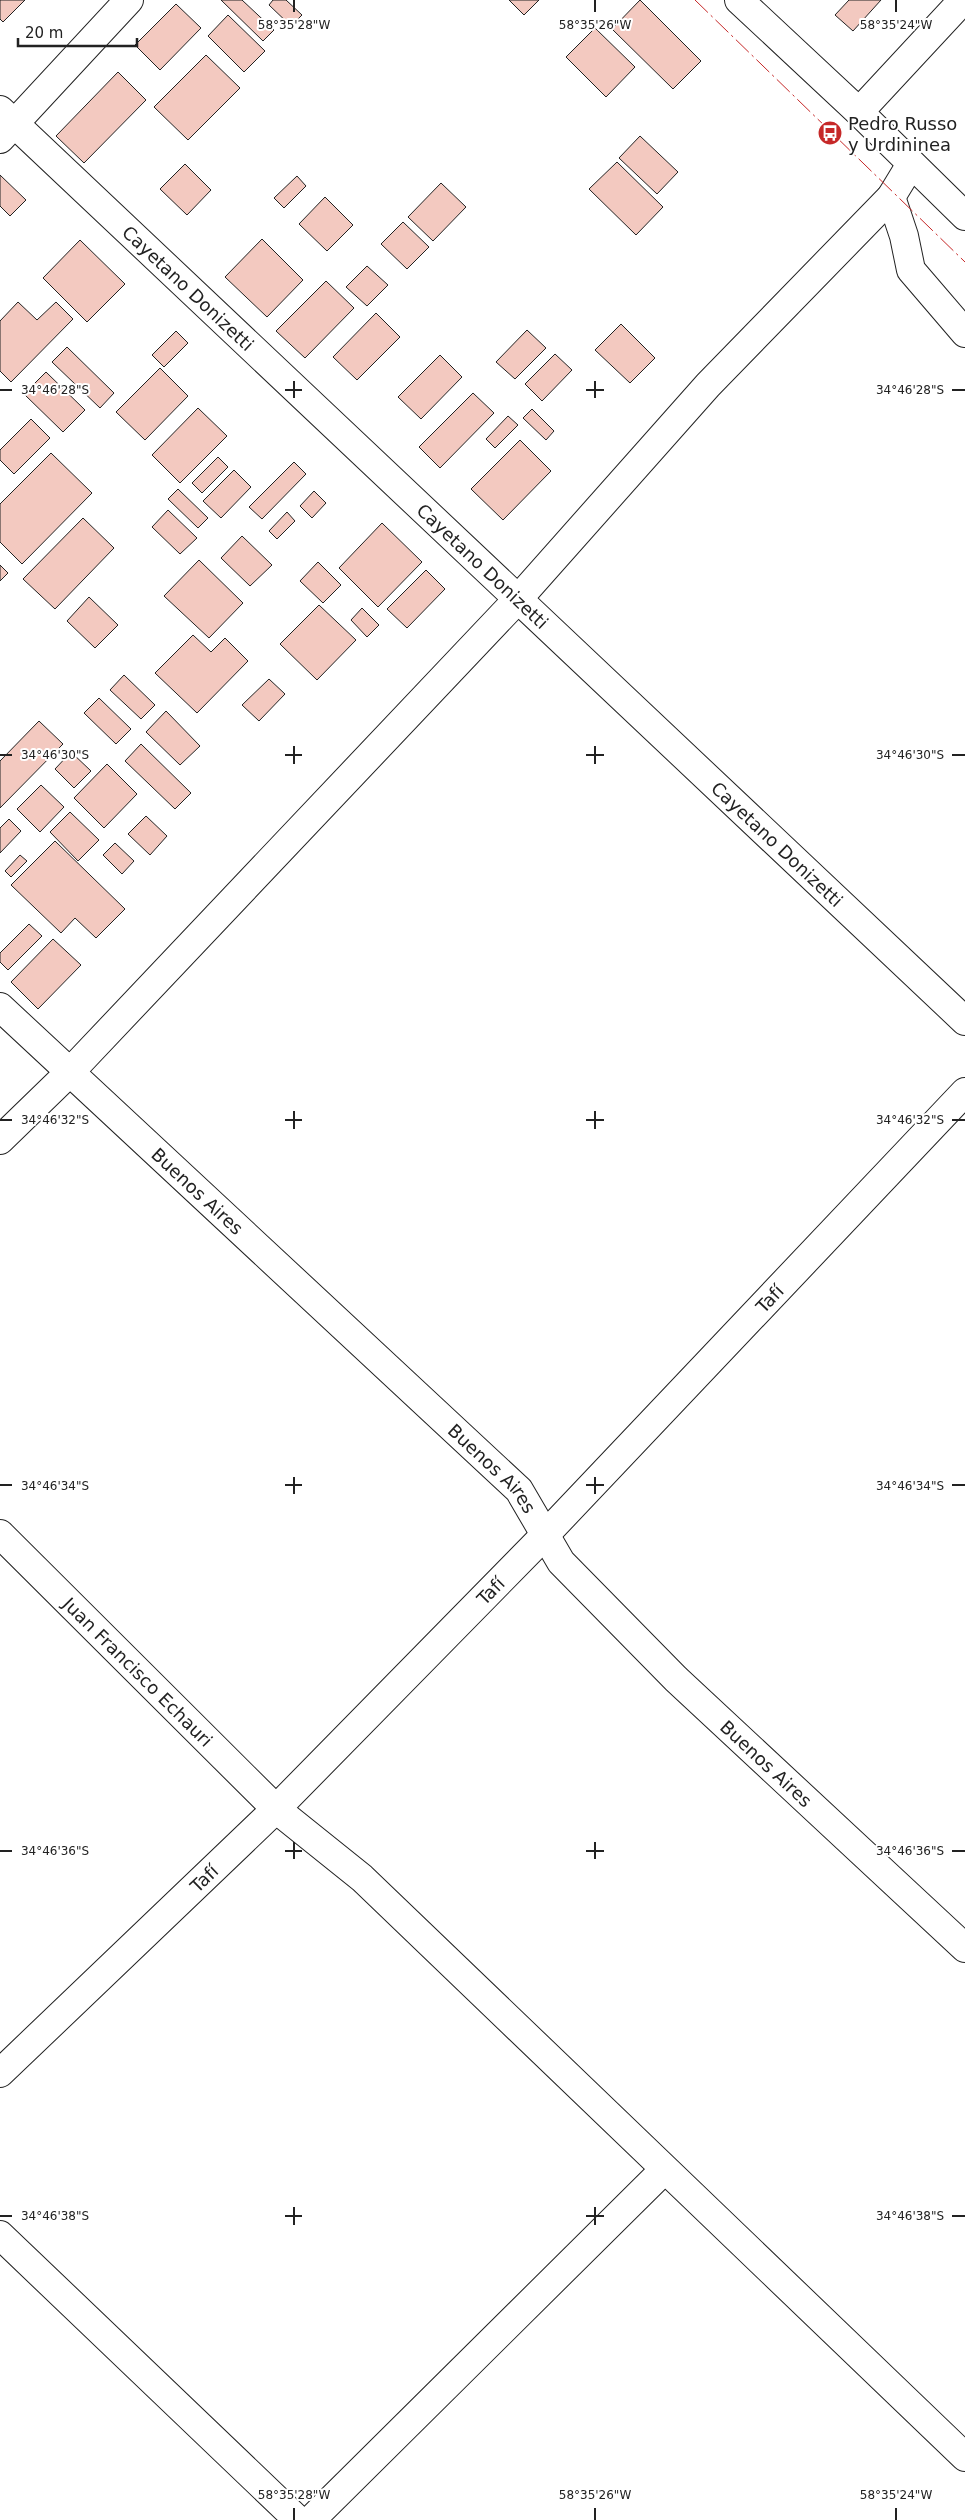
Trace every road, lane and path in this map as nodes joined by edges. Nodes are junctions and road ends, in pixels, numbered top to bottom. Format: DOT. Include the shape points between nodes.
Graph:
graph roads {
  1 [pos="129,0"];
  2 [pos="739,0"];
  3 [pos="963,0"];
  4 [pos="858,112"];
  5 [pos="5,125"];
  6 [pos="911,164"];
  7 [pos="891,197"];
  8 [pos="965,216"];
  9 [pos="965,333"];
  10 [pos="518,599"];
  11 [pos="0,1007"];
  12 [pos="965,1021"];
  13 [pos="70,1072"];
  14 [pos="965,1092"];
  15 [pos="0,1140"];
  16 [pos="0,1534"];
  17 [pos="545,1535"];
  18 [pos="276,1809"];
  19 [pos="965,1948"];
  20 [pos="0,2073"];
  21 [pos="664,2170"];
  22 [pos="0,2234"];
  23 [pos="965,2457"];
  24 [pos="298,2520"];
  25 [pos="311,2520"];
  1 -- 5 [label="street"];
  2 -- 4 [label="street"];
  3 -- 4 [label="street"];
  4 -- 6 [label="street"];
  5 -- 10 [label="street, Cayetano Donizetti"];
  6 -- 7 [label="street"];
  6 -- 8 [label="street"];
  7 -- 9 [label="street" via="911,270"];
  7 -- 10 [label="street" via="708,385"];
  10 -- 12 [label="street, Cayetano Donizetti"];
  10 -- 13 [label="street"];
  11 -- 13 [label="street, Buenos Aires"];
  13 -- 15 [label="street"];
  13 -- 17 [label="street, Buenos Aires" via="519,1490"];
  14 -- 17 [label="street, Tafí"];
  16 -- 18 [label="street, Juan Francisco Echauri"];
  17 -- 18 [label="street, Tafí"];
  17 -- 19 [label="street, Buenos Aires" via="561,1562 676,1678"];
  18 -- 20 [label="street, Tafí"];
  18 -- 21 [label="street, Juan Francisco Echauri" via="362,1878"];
  21 -- 23 [label="street, Juan Francisco Echauri"];
  21 -- 25 [label="street"];
  22 -- 24 [label="street"];
}
